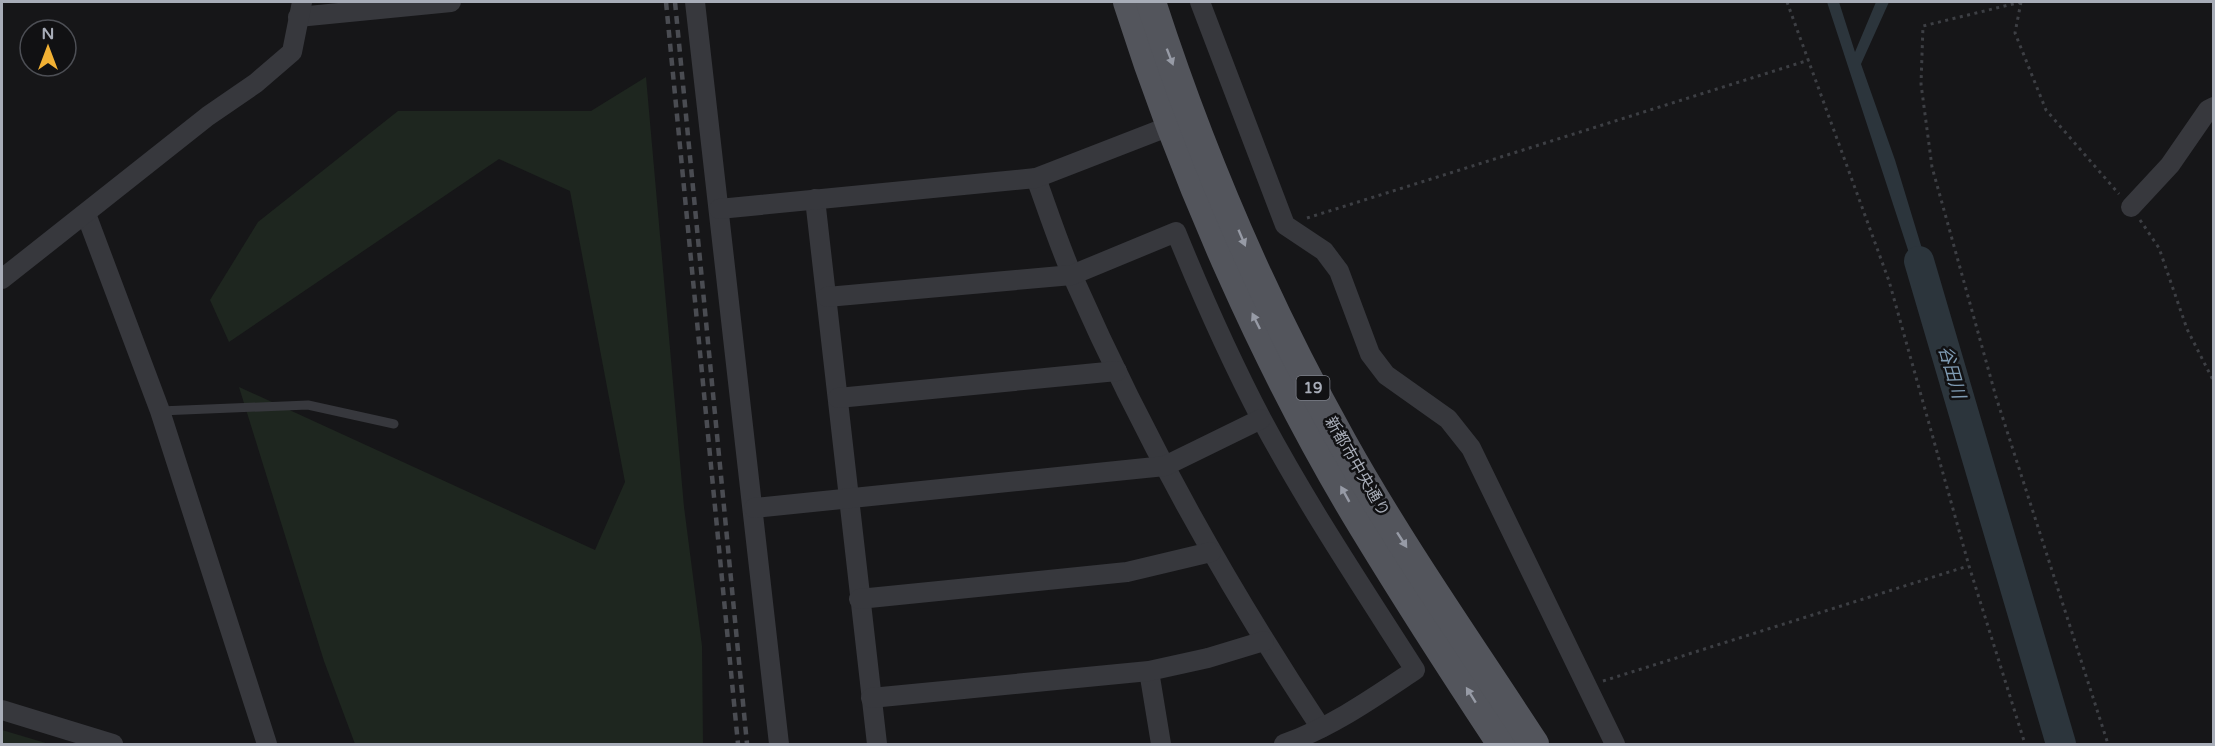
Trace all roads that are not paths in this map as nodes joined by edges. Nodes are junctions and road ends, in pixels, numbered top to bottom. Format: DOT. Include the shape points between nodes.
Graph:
graph roads {
  1 [pos="451,2"];
  2 [pos="695,2"];
  3 [pos="1128,2"];
  4 [pos="1151,2"];
  5 [pos="1200,2"];
  6 [pos="300,9"];
  7 [pos="2214,107"];
  8 [pos="1170,126"];
  9 [pos="1036,178"];
  10 [pos="815,199"];
  11 [pos="2131,207"];
  12 [pos="719,208"];
  13 [pos="86,214"];
  14 [pos="1072,275"];
  15 [pos="2,279"];
  16 [pos="827,297"];
  17 [pos="1117,371"];
  18 [pos="838,398"];
  19 [pos="160,411"];
  20 [pos="1261,418"];
  21 [pos="394,424"];
  22 [pos="1165,466"];
  23 [pos="848,499"];
  24 [pos="754,508"];
  25 [pos="1211,552"];
  26 [pos="860,599"];
  27 [pos="1264,641"];
  28 [pos="1149,671"];
  29 [pos="871,698"];
  30 [pos="2,710"];
  31 [pos="1321,728"];
  32 [pos="1511,740"];
  33 [pos="113,744"];
  34 [pos="267,744"];
  35 [pos="779,744"];
  36 [pos="877,744"];
  37 [pos="1161,744"];
  38 [pos="1284,744"];
  39 [pos="1616,744"];
  1 -- 6 [label="street"];
  2 -- 12 [label="street"];
  3 -- 8 [label="main road, 新都市中央通り / 19"];
  4 -- 32 [label="main road, 新都市中央通り / 19, one-way" via="1204,148 1253,266 1298,360"];
  5 -- 39 [label="street" via="1285,225 1324,251 1340,271 1370,354 1386,375 1448,419 1471,448"];
  6 -- 13 [label="street" via="292,52"];
  7 -- 11 [label="street" via="2170,165"];
  8 -- 9 [label="street"];
  32 -- 8 [label="main road, 新都市中央通り / 19, one-way" via="1363,525 1320,448 1232,271"];
  9 -- 10 [label="street"];
  9 -- 14 [label="street"];
  10 -- 12 [label="street"];
  10 -- 16 [label="street"];
  12 -- 24 [label="street"];
  13 -- 15 [label="street"];
  13 -- 19 [label="street"];
  14 -- 16 [label="street"];
  14 -- 17 [label="street"];
  14 -- 20 [label="street" via="1176,232"];
  16 -- 18 [label="street"];
  17 -- 18 [label="street"];
  17 -- 22 [label="street"];
  18 -- 23 [label="street"];
  19 -- 21 [label="lane" via="308,405"];
  19 -- 34 [label="street"];
  20 -- 22 [label="street"];
  20 -- 31 [label="street" via="1313,510 1415,670"];
  22 -- 23 [label="street"];
  22 -- 25 [label="street"];
  23 -- 24 [label="street"];
  23 -- 26 [label="street"];
  24 -- 35 [label="street"];
  25 -- 26 [label="street" via="1127,572"];
  25 -- 27 [label="street"];
  26 -- 29 [label="street"];
  27 -- 28 [label="street"];
  27 -- 31 [label="street"];
  28 -- 29 [label="street"];
  28 -- 37 [label="street"];
  29 -- 36 [label="street"];
  30 -- 33 [label="street"];
  31 -- 38 [label="street"];
}
